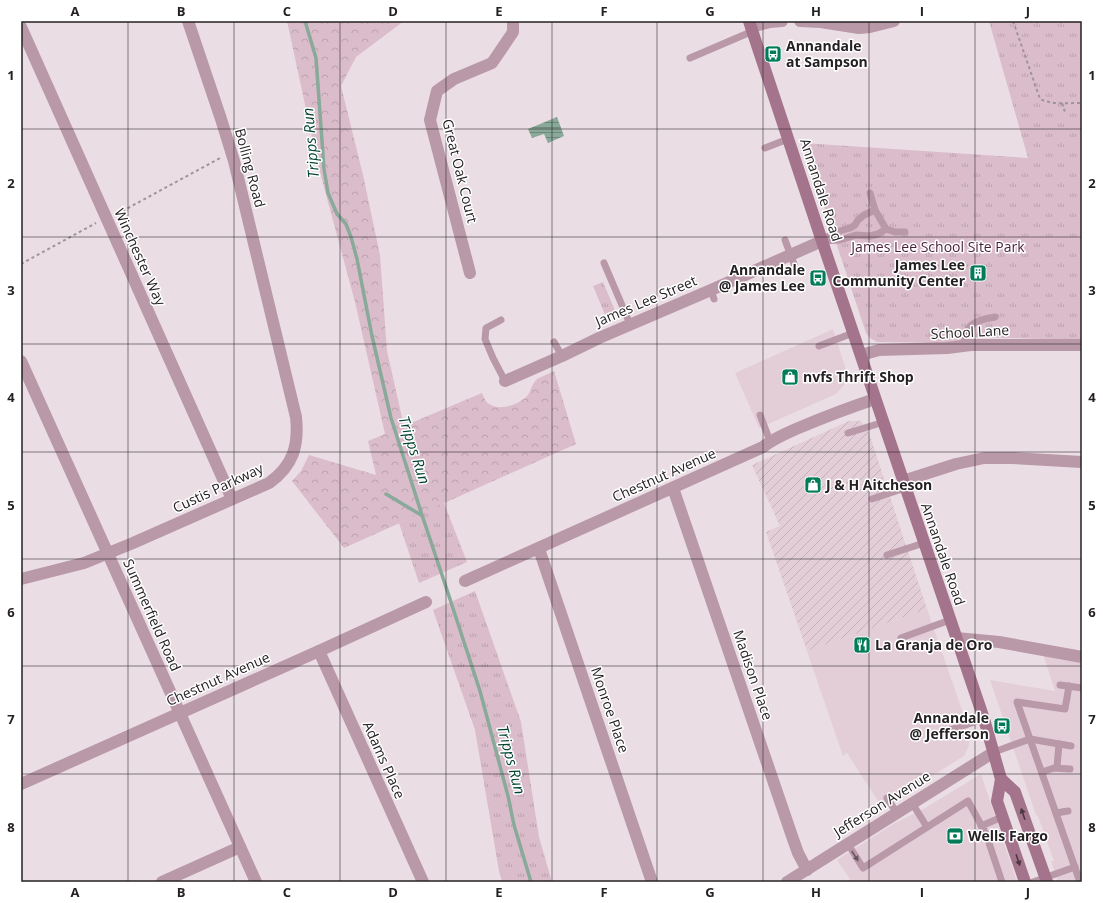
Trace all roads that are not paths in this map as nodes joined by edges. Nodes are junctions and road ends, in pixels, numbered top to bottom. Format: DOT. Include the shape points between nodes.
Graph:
graph roads {
  1 [pos="188,21"];
  2 [pos="513,21"];
  3 [pos="782,21"];
  4 [pos="800,21"];
  5 [pos="894,21"];
  6 [pos="751,26"];
  7 [pos="21,27"];
  8 [pos="690,58"];
  9 [pos="788,139"];
  10 [pos="765,148"];
  11 [pos="870,193"];
  12 [pos="875,210"];
  13 [pos="886,228"];
  14 [pos="905,232"];
  15 [pos="785,240"];
  16 [pos="822,241"];
  17 [pos="792,259"];
  18 [pos="604,263"];
  19 [pos="470,273"];
  20 [pos="996,317"];
  21 [pos="501,320"];
  22 [pos="630,324"];
  23 [pos="273,325"];
  24 [pos="854,333"];
  25 [pos="554,342"];
  26 [pos="1082,344"];
  27 [pos="819,346"];
  28 [pos="964,346"];
  29 [pos="861,355"];
  30 [pos="562,356"];
  31 [pos="21,361"];
  32 [pos="505,381"];
  33 [pos="875,399"];
  34 [pos="760,415"];
  35 [pos="884,422"];
  36 [pos="848,433"];
  37 [pos="770,441"];
  38 [pos="1082,462"];
  39 [pos="904,484"];
  40 [pos="673,488"];
  41 [pos="232,499"];
  42 [pos="872,499"];
  43 [pos="924,543"];
  44 [pos="539,548"];
  45 [pos="108,554"];
  46 [pos="887,555"];
  47 [pos="21,579"];
  48 [pos="465,582"];
  49 [pos="426,602"];
  50 [pos="950,620"];
  51 [pos="901,638"];
  52 [pos="956,638"];
  53 [pos="319,651"];
  54 [pos="1082,657"];
  55 [pos="1060,685"];
  56 [pos="1069,686"];
  57 [pos="1082,688"];
  58 [pos="180,713"];
  59 [pos="984,719"];
  60 [pos="934,735"];
  61 [pos="1030,740"];
  62 [pos="1059,744"];
  63 [pos="1071,746"];
  64 [pos="994,752"];
  65 [pos="1057,767"];
  66 [pos="1070,769"];
  67 [pos="1042,772"];
  68 [pos="1001,779"];
  69 [pos="21,784"];
  70 [pos="887,798"];
  71 [pos="912,804"];
  72 [pos="1068,811"];
  73 [pos="896,813"];
  74 [pos="1056,813"];
  75 [pos="1002,817"];
  76 [pos="981,826"];
  77 [pos="927,827"];
  78 [pos="848,844"];
  79 [pos="240,847"];
  80 [pos="1075,867"];
  81 [pos="807,870"];
  82 [pos="1047,880"];
  83 [pos="162,882"];
  84 [pos="256,882"];
  85 [pos="423,882"];
  86 [pos="652,882"];
  87 [pos="787,882"];
  88 [pos="1002,882"];
  89 [pos="1025,882"];
  90 [pos="1033,882"];
  91 [pos="1080,882"];
  1 -- 23 [label="street, Bolling Road" via="232,152"];
  2 -- 19 [label="street, Great Oak Court" via="513,32 492,63 454,79 437,91 430,120"];
  3 -- 6 [label="street"];
  4 -- 5 [label="street" via="859,28"];
  6 -- 8 [label="lane"];
  6 -- 9 [label="main road, Annandale Road"];
  7 -- 41 [label="street, Winchester Way"];
  9 -- 10 [label="lane"];
  9 -- 16 [label="main road, Annandale Road"];
  11 -- 12 [label="lane"];
  12 -- 13 [label="lane"];
  12 -- 16 [label="lane" via="864,215 850,228 836,232"];
  13 -- 14 [label="lane" via="895,232"];
  13 -- 16 [label="lane" via="870,236 856,235 840,240"];
  15 -- 17 [label="lane"];
  16 -- 17 [label="street, James Lee Street"];
  16 -- 24 [label="main road, Annandale Road"];
  17 -- 22 [label="street, James Lee Street" via="713,294"];
  18 -- 22 [label="lane"];
  20 -- 28 [label="lane" via="970,326 966,332"];
  21 -- 32 [label="lane" via="486,328 485,339"];
  22 -- 30 [label="street, James Lee Street"];
  23 -- 41 [label="street, Custis Parkway" via="296,417 296,445 292,458 278,476 269,483"];
  24 -- 27 [label="lane"];
  24 -- 29 [label="main road, Annandale Road"];
  25 -- 30 [label="lane"];
  26 -- 28 [label="street, School Lane"];
  28 -- 29 [label="street, School Lane" via="879,350"];
  29 -- 33 [label="main road, Annandale Road"];
  30 -- 32 [label="street, James Lee Street"];
  31 -- 45 [label="street, Summerfield Road"];
  33 -- 35 [label="main road, Annandale Road"];
  33 -- 37 [label="street, Chestnut Avenue" via="836,412"];
  34 -- 37 [label="lane"];
  35 -- 36 [label="lane"];
  35 -- 39 [label="main road, Annandale Road"];
  37 -- 40 [label="street, Chestnut Avenue"];
  38 -- 39 [label="street" via="984,458 956,464"];
  39 -- 42 [label="lane"];
  39 -- 43 [label="main road, Annandale Road"];
  40 -- 44 [label="street, Chestnut Avenue"];
  40 -- 81 [label="street, Madison Place" via="790,832"];
  41 -- 45 [label="street, Custis Parkway"];
  43 -- 46 [label="lane"];
  43 -- 50 [label="main road, Annandale Road"];
  44 -- 48 [label="street, Chestnut Avenue"];
  44 -- 86 [label="street, Monroe Place"];
  45 -- 47 [label="street, Custis Parkway" via="84,563"];
  45 -- 58 [label="street, Summerfield Road"];
  49 -- 53 [label="street, Chestnut Avenue"];
  50 -- 51 [label="lane"];
  50 -- 52 [label="main road, Annandale Road"];
  52 -- 54 [label="street" via="999,642"];
  52 -- 59 [label="main road, Annandale Road"];
  53 -- 58 [label="street, Chestnut Avenue"];
  53 -- 85 [label="street, Adams Place"];
  55 -- 56 [label="lane"];
  56 -- 57 [label="lane"];
  56 -- 61 [label="lane" via="1065,709 1017,702"];
  58 -- 69 [label="street, Chestnut Avenue"];
  58 -- 79 [label="street, Summerfield Road"];
  59 -- 60 [label="lane"];
  59 -- 64 [label="main road, Annandale Road"];
  61 -- 62 [label="lane"];
  61 -- 64 [label="lane"];
  61 -- 67 [label="lane"];
  62 -- 63 [label="lane"];
  62 -- 65 [label="lane"];
  64 -- 68 [label="main road, Annandale Road"];
  64 -- 71 [label="street, Jefferson Avenue"];
  65 -- 66 [label="lane"];
  65 -- 67 [label="lane"];
  67 -- 74 [label="lane"];
  68 -- 75 [label="main road, Annandale Road" via="997,801"];
  82 -- 68 [label="main road, one-way" via="1015,792"];
  70 -- 73 [label="lane"];
  71 -- 73 [label="street, Jefferson Avenue"];
  71 -- 77 [label="lane"];
  72 -- 74 [label="lane"];
  73 -- 78 [label="street, Jefferson Avenue"];
  74 -- 80 [label="lane"];
  75 -- 76 [label="lane"];
  75 -- 89 [label="main road, Annandale Road, one-way"];
  76 -- 77 [label="lane" via="968,801"];
  76 -- 88 [label="lane"];
  78 -- 77 [label="lane, one-way" via="863,868"];
  78 -- 81 [label="street, Jefferson Avenue"];
  79 -- 83 [label="street"];
  79 -- 84 [label="street, Summerfield Road"];
  80 -- 82 [label="lane"];
  80 -- 91 [label="lane"];
  81 -- 87 [label="street, Jefferson Avenue"];
  82 -- 90 [label="lane"];
}
